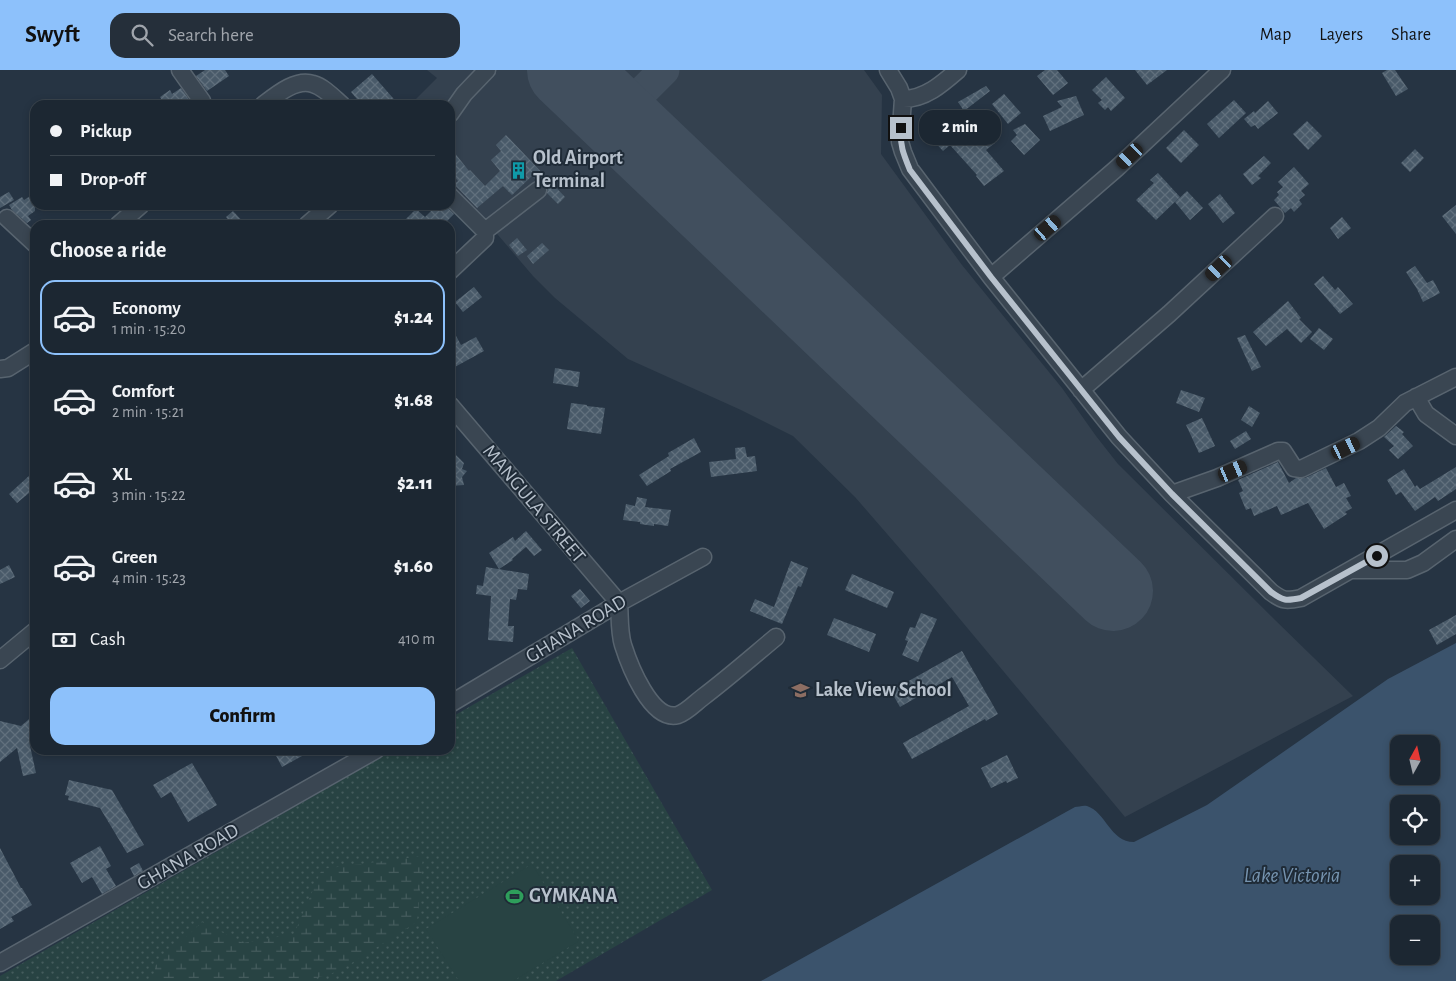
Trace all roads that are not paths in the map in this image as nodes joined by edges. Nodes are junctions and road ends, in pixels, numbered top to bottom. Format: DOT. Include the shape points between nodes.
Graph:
graph roads {
  1 [pos="180,70"];
  2 [pos="300,70"];
  3 [pos="487,70"];
  4 [pos="888,70"];
  5 [pos="958,70"];
  6 [pos="1222,70"];
  7 [pos="313,84"];
  8 [pos="904,99"];
  9 [pos="201,100"];
  10 [pos="271,100"];
  11 [pos="336,100"];
  12 [pos="455,107"];
  13 [pos="538,190"];
  14 [pos="455,201"];
  15 [pos="135,210"];
  16 [pos="324,210"];
  17 [pos="1275,216"];
  18 [pos="7,218"];
  19 [pos="124,220"];
  20 [pos="313,220"];
  21 [pos="485,231"];
  22 [pos="30,239"];
  23 [pos="455,266"];
  24 [pos="991,277"];
  25 [pos="30,354"];
  26 [pos="0,369"];
  27 [pos="1456,377"];
  28 [pos="1081,390"];
  29 [pos="1416,397"];
  30 [pos="455,411"];
  31 [pos="1456,436"];
  32 [pos="1172,494"];
  33 [pos="1456,510"];
  34 [pos="1456,539"];
  35 [pos="703,557"];
  36 [pos="1351,570"];
  37 [pos="618,603"];
  38 [pos="30,635"];
  39 [pos="776,636"];
  40 [pos="0,660"];
  41 [pos="455,701"];
  42 [pos="365,755"];
  43 [pos="0,963"];
  1 -- 9 [label="street"];
  2 -- 7 [label="street"];
  3 -- 12 [label="street"];
  4 -- 8 [label="street"];
  5 -- 8 [label="street" via="932,90 915,99"];
  6 -- 24 [label="street" via="1117,168"];
  7 -- 10 [label="street" via="300,83"];
  7 -- 11 [label="street"];
  8 -- 24 [label="street" via="900,142 910,170"];
  13 -- 21 [label="street"];
  14 -- 21 [label="street"];
  15 -- 19 [label="street"];
  16 -- 20 [label="street"];
  17 -- 28 [label="street"];
  18 -- 22 [label="street"];
  21 -- 23 [label="street" via="485,238"];
  24 -- 28 [label="street"];
  25 -- 26 [label="street" via="8,368"];
  27 -- 29 [label="street"];
  28 -- 32 [label="street"];
  29 -- 31 [label="street" via="1426,414"];
  29 -- 32 [label="street" via="1359,441 1301,469 1294,468 1284,451 1278,451"];
  30 -- 37 [label="street, MANGULA STREET"];
  32 -- 36 [label="street" via="1279,598 1288,601 1301,598"];
  33 -- 36 [label="street"];
  34 -- 36 [label="street" via="1423,563 1407,570"];
  35 -- 37 [label="street, GHANA ROAD"];
  37 -- 39 [label="street" via="622,643 635,675 652,704 668,715 686,710"];
  37 -- 41 [label="street, GHANA ROAD"];
  38 -- 40 [label="street"];
  42 -- 43 [label="street, GHANA ROAD"];
}
